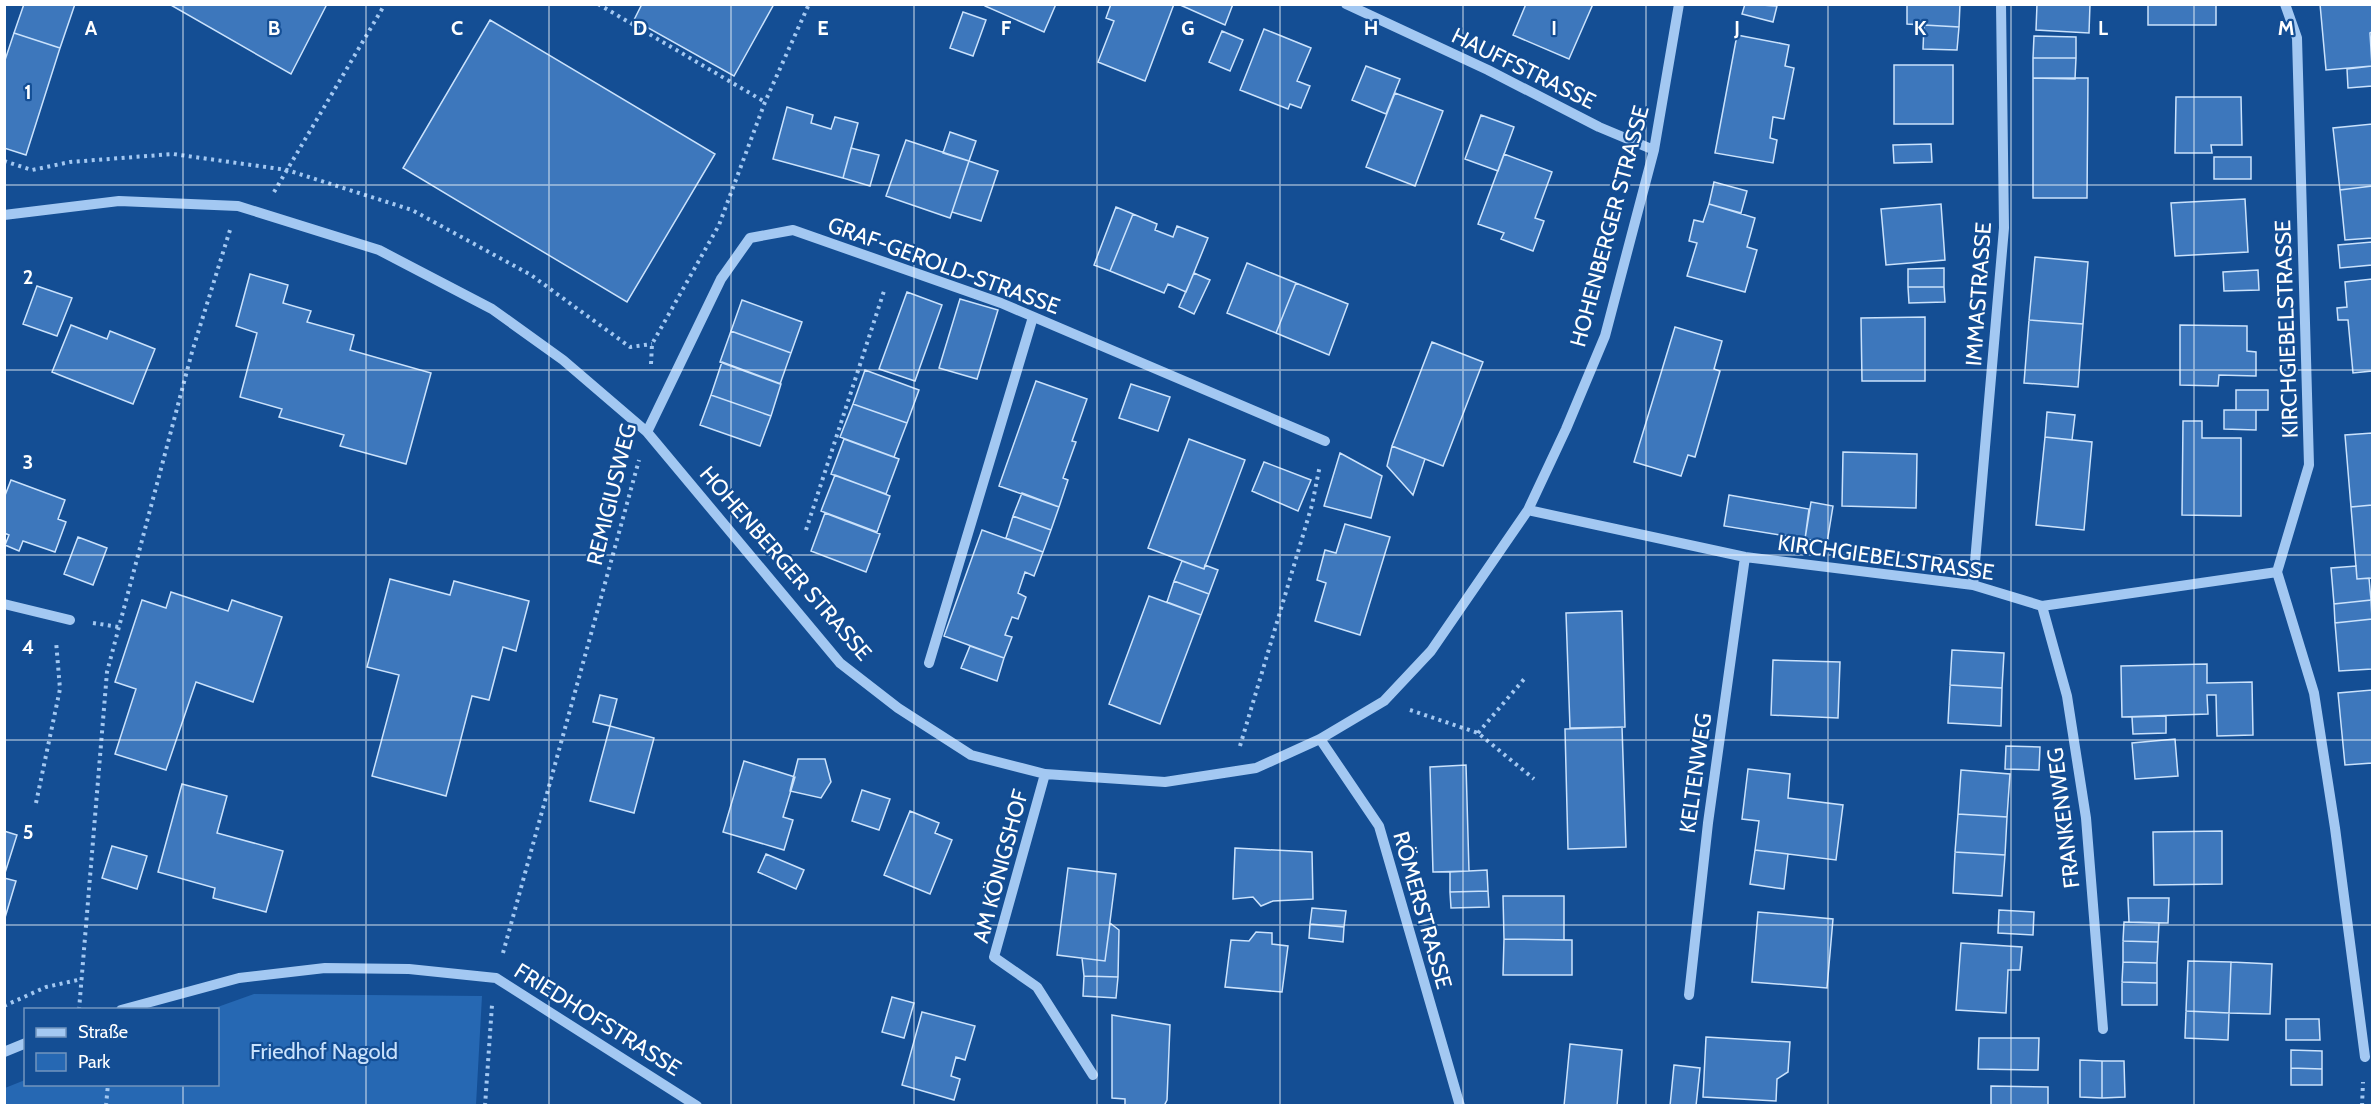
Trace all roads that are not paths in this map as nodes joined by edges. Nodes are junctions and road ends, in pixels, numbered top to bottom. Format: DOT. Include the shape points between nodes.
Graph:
graph roads {
  1 [pos="1346,4"];
  2 [pos="1679,4"];
  3 [pos="2001,4"];
  4 [pos="2285,4"];
  5 [pos="1654,150"];
  6 [pos="4,215"];
  7 [pos="1033,316"];
  8 [pos="647,432"];
  9 [pos="1325,441"];
  10 [pos="1528,510"];
  11 [pos="1745,556"];
  12 [pos="2277,572"];
  13 [pos="1973,585"];
  14 [pos="4,603"];
  15 [pos="2042,606"];
  16 [pos="70,620"];
  17 [pos="929,663"];
  18 [pos="1320,739"];
  19 [pos="1045,774"];
  20 [pos="1689,995"];
  21 [pos="128,1008"];
  22 [pos="2103,1029"];
  23 [pos="24,1044"];
  24 [pos="4,1052"];
  25 [pos="2365,1058"];
  26 [pos="1093,1075"];
  27 [pos="697,1106"];
  28 [pos="1460,1106"];
  1 -- 5 [label="street, HAUFFSTRASSE" via="1488,70 1599,128"];
  2 -- 5 [label="street, HOHENBERGER STRASSE"];
  3 -- 13 [label="street, IMMASTRASSE" via="2004,228"];
  4 -- 12 [label="street, KIRCHGIEBELSTRASSE" via="2297,38 2309,465"];
  5 -- 10 [label="street, HOHENBERGER STRASSE" via="1605,336"];
  6 -- 8 [label="street, HOHENBERGER STRASSE" via="119,201 238,206 379,250 492,309 563,360"];
  7 -- 8 [label="street, GRAF-GEROLD-STRASSE" via="793,230 750,238 721,279"];
  7 -- 9 [label="street, GRAF-GEROLD-STRASSE"];
  7 -- 17 [label="street"];
  8 -- 19 [label="street, HOHENBERGER STRASSE" via="840,663 898,708 971,755"];
  10 -- 11 [label="street, KIRCHGIEBELSTRASSE"];
  10 -- 18 [label="street, HOHENBERGER STRASSE" via="1431,651 1384,701"];
  11 -- 13 [label="street, KIRCHGIEBELSTRASSE"];
  11 -- 20 [label="street, KELTENWEG"];
  12 -- 15 [label="street, KIRCHGIEBELSTRASSE"];
  12 -- 25 [label="street" via="2314,693"];
  13 -- 15 [label="street, KIRCHGIEBELSTRASSE"];
  14 -- 16 [label="street"];
  15 -- 22 [label="street, FRANKENWEG" via="2067,696 2086,818"];
  18 -- 19 [label="street, HOHENBERGER STRASSE" via="1256,768 1165,782"];
  18 -- 28 [label="street, RÖMERSTRASSE" via="1379,826"];
  19 -- 26 [label="street, AM KÖNIGSHOF" via="994,957 1037,987"];
  21 -- 27 [label="street, FRIEDHOFSTRASSE" via="239,978 325,968 409,969 496,978"];
  23 -- 24 [label="street"];
}
